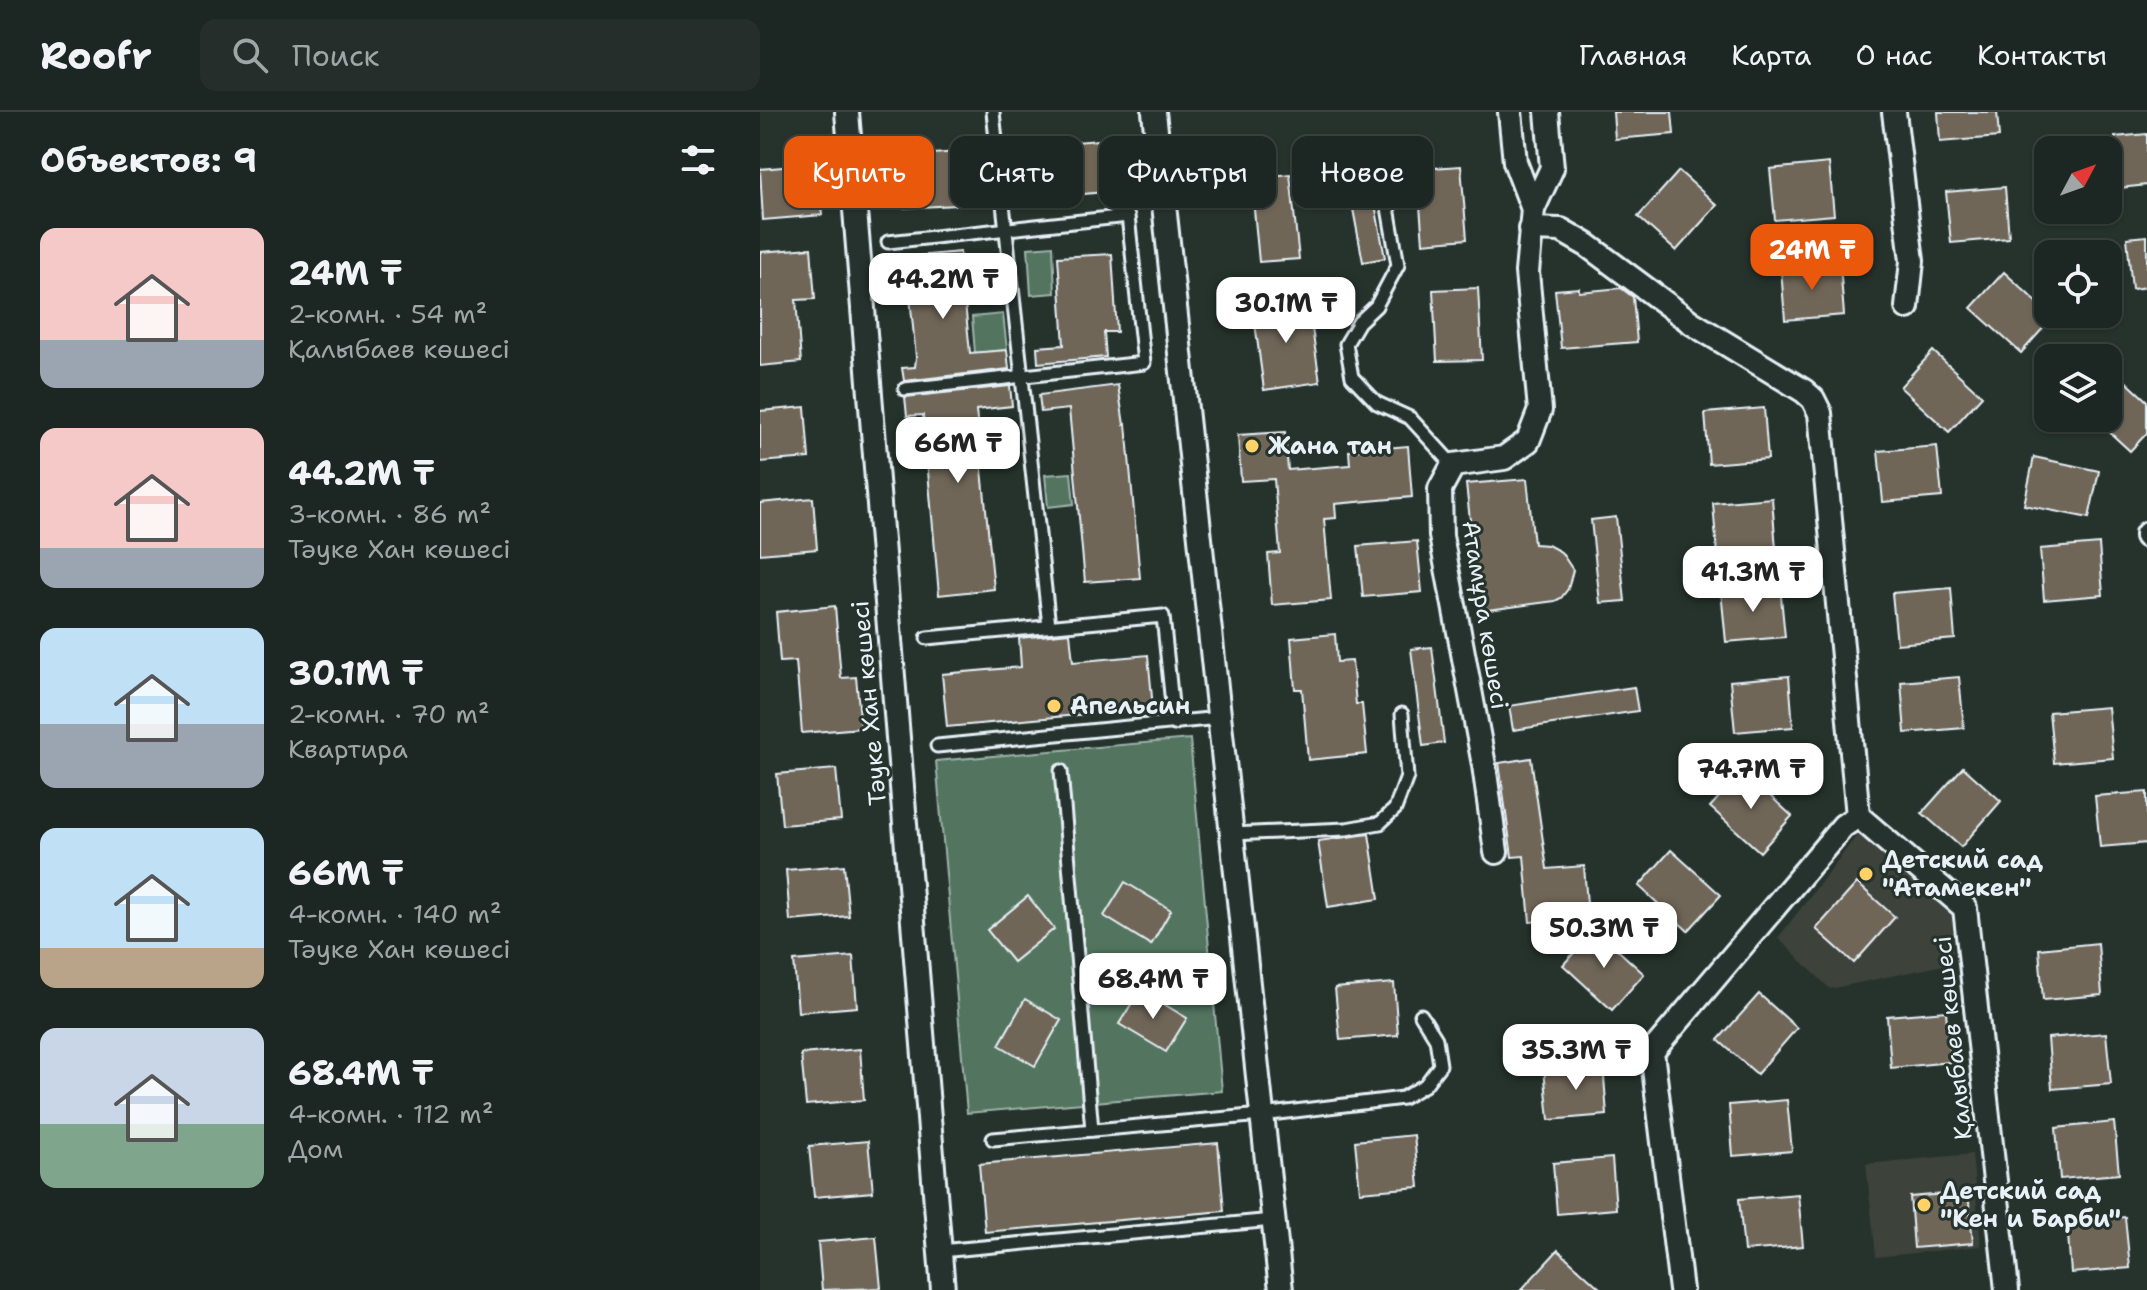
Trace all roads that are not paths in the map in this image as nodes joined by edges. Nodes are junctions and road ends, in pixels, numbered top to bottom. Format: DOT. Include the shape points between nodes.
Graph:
graph roads {
  1 [pos="847,112"];
  2 [pos="993,112"];
  3 [pos="1154,112"];
  4 [pos="1510,112"];
  5 [pos="1547,112"];
  6 [pos="1894,112"];
  7 [pos="1388,208"];
  8 [pos="1531,219"];
  9 [pos="1007,229"];
  10 [pos="888,242"];
  11 [pos="1907,307"];
  12 [pos="1022,376"];
  13 [pos="905,389"];
  14 [pos="1453,465"];
  15 [pos="1049,626"];
  16 [pos="927,638"];
  17 [pos="1402,714"];
  18 [pos="1219,718"];
  19 [pos="1174,724"];
  20 [pos="937,746"];
  21 [pos="1061,771"];
  22 [pos="1858,816"];
  23 [pos="1232,834"];
  24 [pos="1496,852"];
  25 [pos="1421,1015"];
  26 [pos="1262,1115"];
  27 [pos="1092,1130"];
  28 [pos="993,1139"];
  29 [pos="1273,1220"];
  30 [pos="940,1251"];
  31 [pos="943,1290"];
  32 [pos="1281,1290"];
  33 [pos="1681,1290"];
  34 [pos="2007,1290"];
  1 -- 30 [label="street, Тәуке Хан көшесі"];
  2 -- 9 [label="lane"];
  3 -- 18 [label="street"];
  4 -- 8 [label="street" via="1515,162"];
  5 -- 8 [label="street" via="1552,168"];
  6 -- 11 [label="street" via="1912,261"];
  7 -- 14 [label="lane" via="1398,265 1376,306 1346,344 1352,377 1377,403 1410,418"];
  8 -- 14 [label="street" via="1527,272 1540,410 1528,441 1504,458"];
  8 -- 22 [label="street" via="1587,245 1692,323 1813,399 1820,413"];
  9 -- 10 [label="lane"];
  9 -- 12 [label="lane"];
  9 -- 12 [label="lane" via="1128,216 1144,363"];
  12 -- 13 [label="lane"];
  12 -- 15 [label="lane"];
  14 -- 24 [label="street, Атамұра көшесі" via="1440,489 1441,536"];
  15 -- 16 [label="lane"];
  15 -- 19 [label="lane" via="1163,616"];
  17 -- 23 [label="lane" via="1407,777 1395,809 1380,823"];
  18 -- 19 [label="lane"];
  18 -- 23 [label="street"];
  19 -- 20 [label="lane"];
  21 -- 27 [label="lane"];
  22 -- 33 [label="street" via="1843,826 1652,1052"];
  22 -- 34 [label="street, Қалыбаев көшесі" via="1965,908"];
  23 -- 26 [label="street"];
  25 -- 26 [label="lane" via="1436,1039 1440,1065 1425,1085 1403,1098"];
  26 -- 27 [label="lane"];
  26 -- 29 [label="street"];
  27 -- 28 [label="lane"];
  29 -- 30 [label="lane"];
  29 -- 32 [label="street"];
  30 -- 31 [label="street, Тәуке Хан көшесі"];
}
